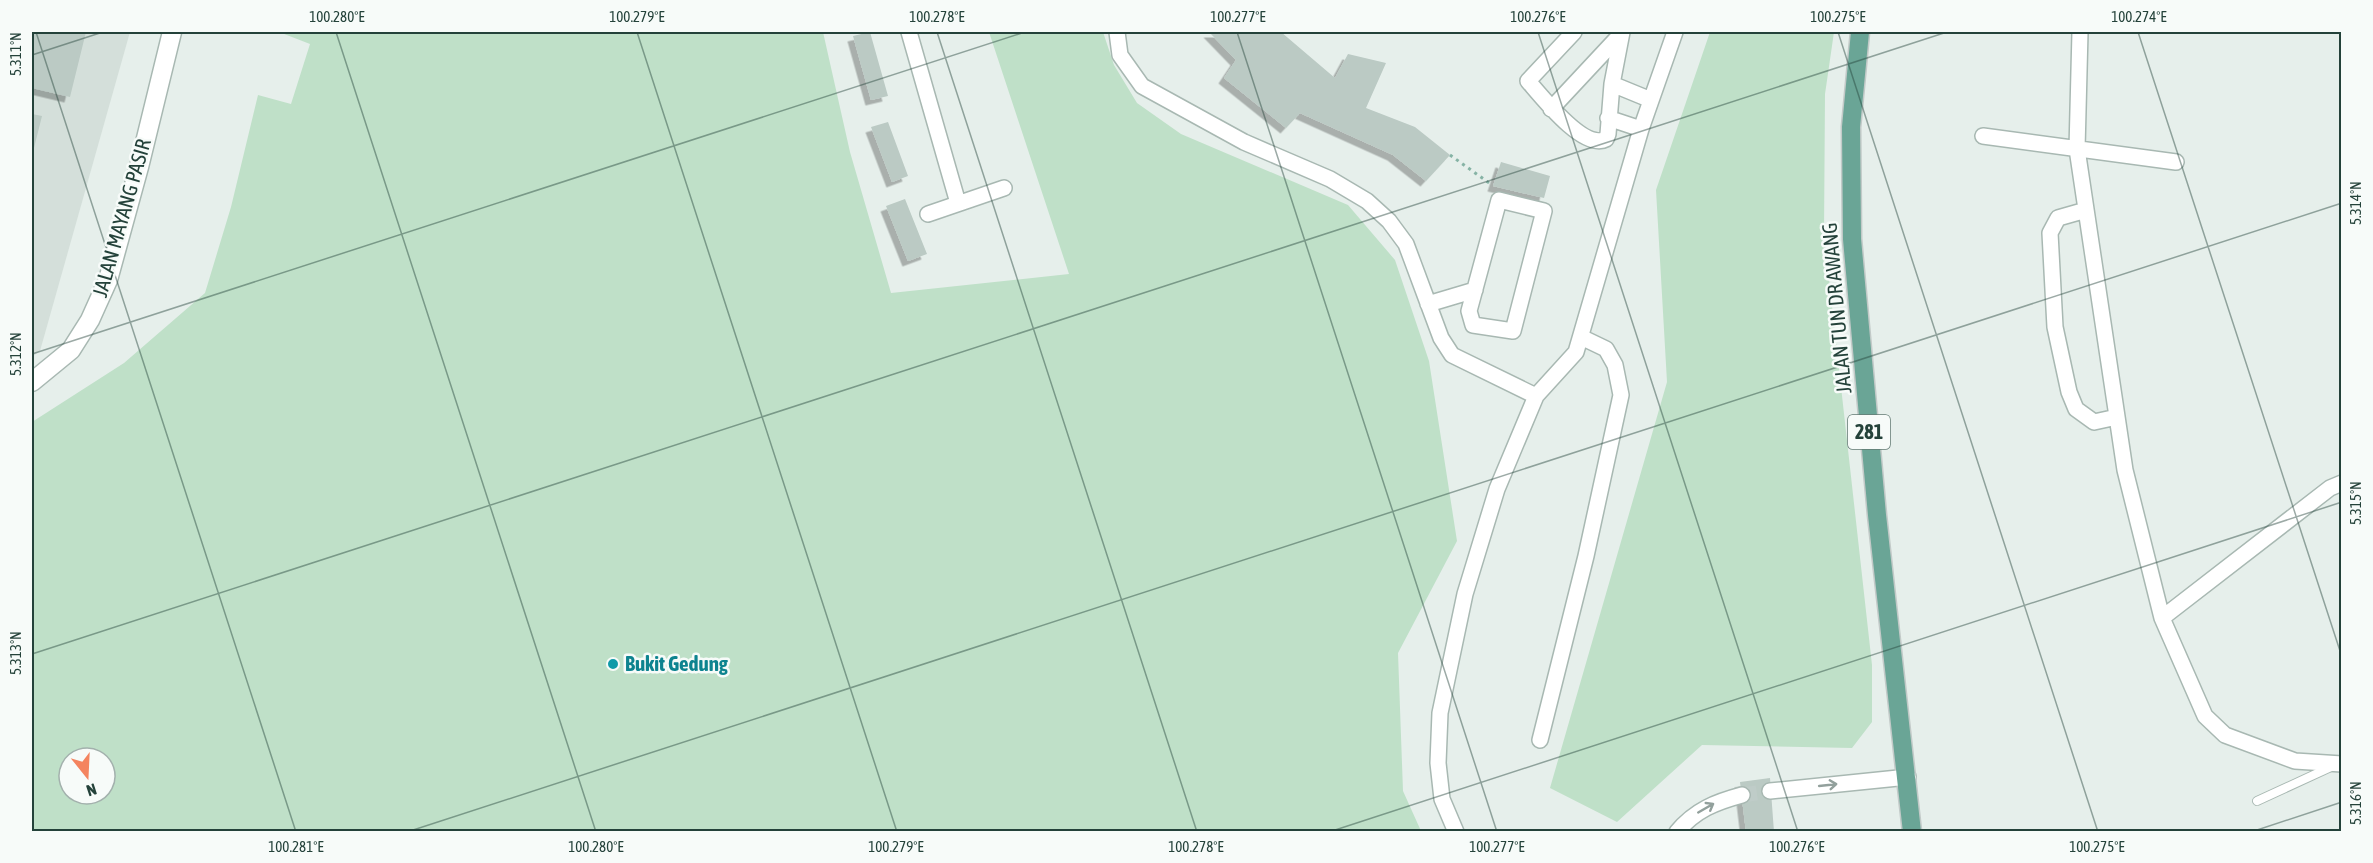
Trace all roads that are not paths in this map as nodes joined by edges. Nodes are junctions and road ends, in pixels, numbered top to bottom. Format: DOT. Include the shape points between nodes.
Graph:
graph roads {
  1 [pos="172,32"];
  2 [pos="909,32"];
  3 [pos="1116,32"];
  4 [pos="1574,32"];
  5 [pos="1621,32"];
  6 [pos="1675,32"];
  7 [pos="1860,32"];
  8 [pos="2080,32"];
  9 [pos="1612,84"];
  10 [pos="1651,100"];
  11 [pos="1551,108"];
  12 [pos="1608,118"];
  13 [pos="1641,129"];
  14 [pos="1983,136"];
  15 [pos="2077,149"];
  16 [pos="2176,162"];
  17 [pos="1004,188"];
  18 [pos="958,203"];
  19 [pos="2086,210"];
  20 [pos="928,214"];
  21 [pos="1475,290"];
  22 [pos="1428,304"];
  23 [pos="1581,337"];
  24 [pos="32,382"];
  25 [pos="1536,396"];
  26 [pos="2117,417"];
  27 [pos="2342,483"];
  28 [pos="2162,618"];
  29 [pos="1540,740"];
  30 [pos="2338,765"];
  31 [pos="1908,777"];
  32 [pos="1770,791"];
  33 [pos="1742,795"];
  34 [pos="2257,801"];
  35 [pos="1456,831"];
  36 [pos="1677,831"];
  37 [pos="1912,831"];
  1 -- 24 [label="street, JALAN MAYANG PASIR" via="108,280 71,350"];
  2 -- 18 [label="street"];
  3 -- 22 [label="street" via="1120,55 1142,86 1244,142 1330,179 1367,201 1406,244"];
  4 -- 11 [label="street" via="1528,81"];
  5 -- 9 [label="street"];
  5 -- 11 [label="street"];
  6 -- 10 [label="street"];
  7 -- 31 [label="main road, JALAN TUN DR AWANG / 281" via="1851,127 1852,239 1877,515"];
  8 -- 15 [label="street"];
  9 -- 10 [label="street"];
  9 -- 12 [label="street"];
  10 -- 13 [label="street"];
  11 -- 12 [label="street" via="1593,142 1606,140"];
  12 -- 13 [label="street"];
  13 -- 23 [label="street"];
  14 -- 15 [label="street"];
  15 -- 16 [label="street"];
  15 -- 19 [label="street"];
  17 -- 18 [label="street"];
  18 -- 20 [label="street"];
  19 -- 26 [label="street"];
  19 -- 26 [label="street" via="2058,218 2050,232 2055,327 2076,409 2094,422"];
  21 -- 21 [label="street" via="1469,311 1473,325 1513,331 1544,211 1500,200"];
  21 -- 22 [label="street"];
  22 -- 25 [label="street" via="1452,355"];
  23 -- 25 [label="street" via="1576,352"];
  23 -- 29 [label="street" via="1606,350 1617,372 1621,395"];
  25 -- 35 [label="street" via="1497,489 1471,573 1440,713 1438,763 1442,799"];
  26 -- 28 [label="street" via="2125,470"];
  27 -- 28 [label="street" via="2330,488"];
  28 -- 30 [label="street" via="2205,717 2224,735 2295,761"];
  30 -- 34 [label="lane"];
  32 -- 31 [label="street, one-way"];
  31 -- 37 [label="main road, JALAN TUN DR AWANG / 281"];
  36 -- 33 [label="street, one-way" via="1686,820 1711,804"];
}
